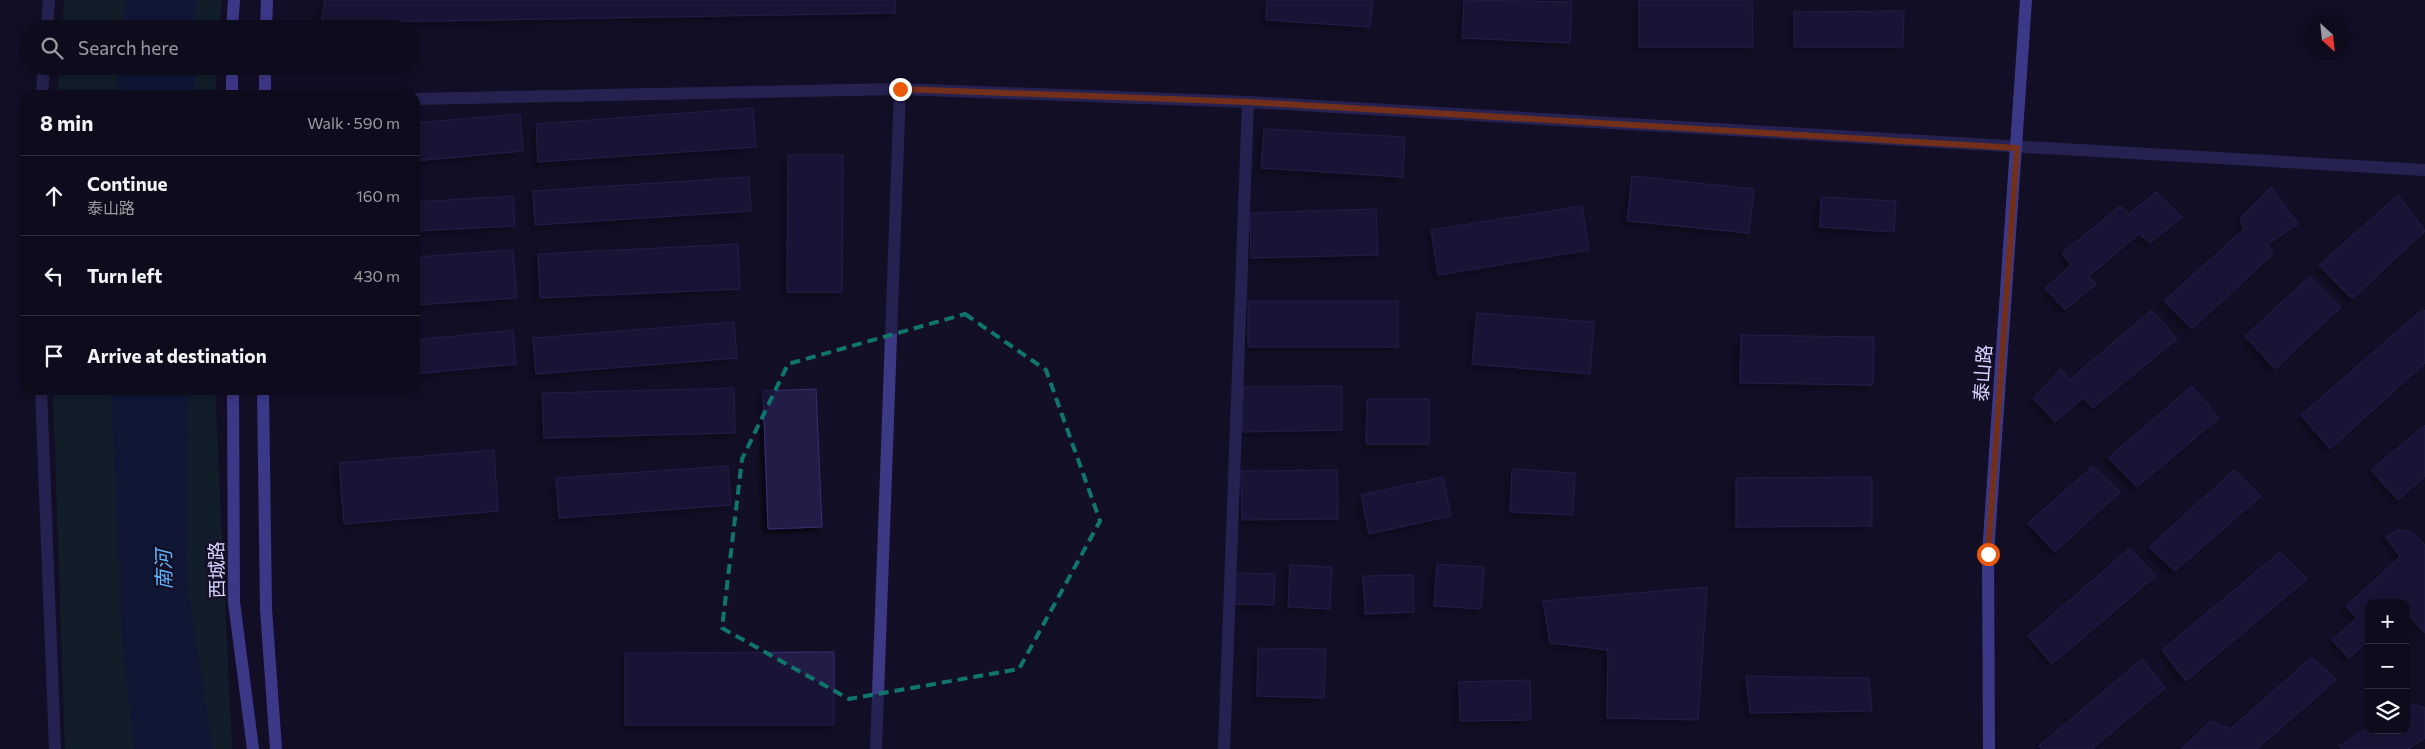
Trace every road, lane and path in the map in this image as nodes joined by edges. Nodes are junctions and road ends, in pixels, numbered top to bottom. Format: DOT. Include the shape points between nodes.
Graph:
graph roads {
  1 [pos="49,0"];
  2 [pos="234,0"];
  3 [pos="267,0"];
  4 [pos="2026,0"];
  5 [pos="48,20"];
  6 [pos="233,20"];
  7 [pos="266,20"];
  8 [pos="43,75"];
  9 [pos="232,75"];
  10 [pos="265,75"];
  11 [pos="900,89"];
  12 [pos="42,90"];
  13 [pos="232,90"];
  14 [pos="265,90"];
  15 [pos="420,99"];
  16 [pos="1248,102"];
  17 [pos="2017,148"];
  18 [pos="2425,170"];
  19 [pos="41,395"];
  20 [pos="234,395"];
  21 [pos="264,395"];
  22 [pos="55,749"];
  23 [pos="253,749"];
  24 [pos="276,749"];
  25 [pos="876,749"];
  26 [pos="1224,749"];
  27 [pos="1989,749"];
  1 -- 5 [label="street"];
  2 -- 6 [label="main road"];
  3 -- 7 [label="main road"];
  4 -- 17 [label="main road, 泰山路"];
  8 -- 12 [label="street"];
  9 -- 13 [label="main road"];
  10 -- 14 [label="main road"];
  11 -- 15 [label="street"];
  11 -- 16 [label="street"];
  11 -- 25 [label="street"];
  16 -- 17 [label="street"];
  16 -- 26 [label="street"];
  17 -- 18 [label="street"];
  17 -- 27 [label="main road, 泰山路" via="1988,554"];
  19 -- 22 [label="street"];
  20 -- 23 [label="main road, 西城路" via="234,602"];
  21 -- 24 [label="main road" via="266,609"];
}
